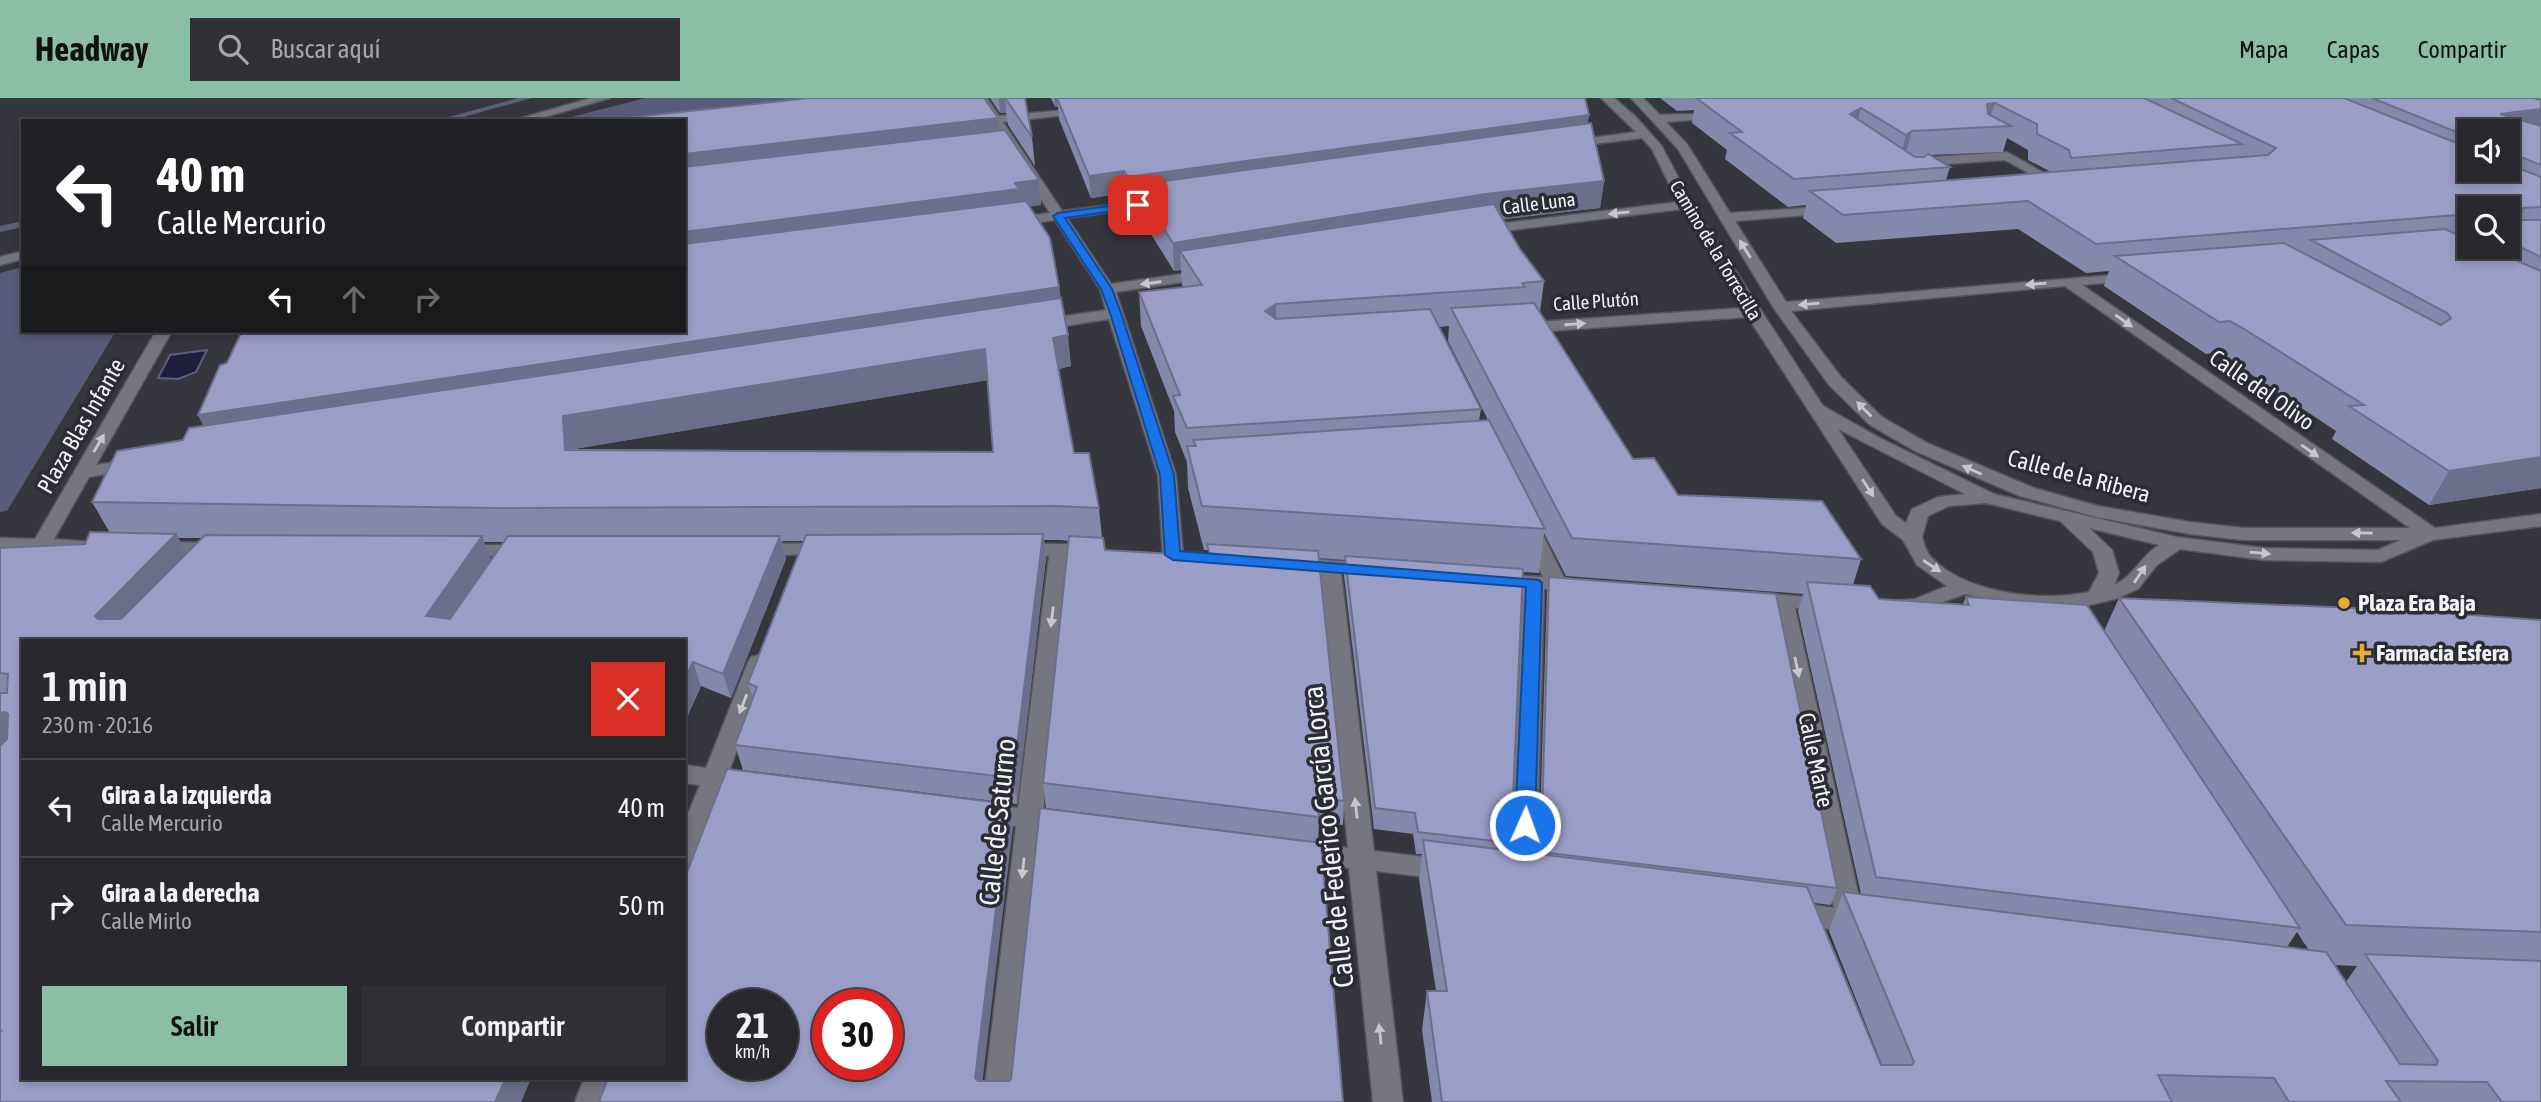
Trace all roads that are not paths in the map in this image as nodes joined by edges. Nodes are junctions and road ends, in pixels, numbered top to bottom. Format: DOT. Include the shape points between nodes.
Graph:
graph roads {
  1 [pos="604,98"];
  2 [pos="981,98"];
  3 [pos="1607,98"];
  4 [pos="1636,98"];
  5 [pos="1093,109"];
  6 [pos="1727,115"];
  7 [pos="525,119"];
  8 [pos="997,120"];
  9 [pos="1658,120"];
  10 [pos="1644,134"];
  11 [pos="1997,141"];
  12 [pos="1549,147"];
  13 [pos="2007,156"];
  14 [pos="1891,164"];
  15 [pos="1181,199"];
  16 [pos="1686,205"];
  17 [pos="1850,208"];
  18 [pos="1058,216"];
  19 [pos="1725,218"];
  20 [pos="1003,223"];
  21 [pos="1470,232"];
  22 [pos="21,255"];
  23 [pos="0,261"];
  24 [pos="1225,272"];
  25 [pos="2150,275"];
  26 [pos="2068,282"];
  27 [pos="1107,289"];
  28 [pos="1782,307"];
  29 [pos="1753,312"];
  30 [pos="1116,313"];
  31 [pos="1019,328"];
  32 [pos="1501,329"];
  33 [pos="162,333"];
  34 [pos="1818,410"];
  35 [pos="151,462"];
  36 [pos="82,473"];
  37 [pos="2027,492"];
  38 [pos="1988,498"];
  39 [pos="2052,499"];
  40 [pos="1521,513"];
  41 [pos="2067,519"];
  42 [pos="2541,520"];
  43 [pos="2431,534"];
  44 [pos="1912,537"];
  45 [pos="2177,543"];
  46 [pos="0,544"];
  47 [pos="41,545"];
  48 [pos="106,547"];
  49 [pos="133,547"];
  50 [pos="212,549"];
  51 [pos="803,549"];
  52 [pos="844,549"];
  53 [pos="993,549"];
  54 [pos="239,550"];
  55 [pos="733,550"];
  56 [pos="1060,550"];
  57 [pos="442,551"];
  58 [pos="510,551"];
  59 [pos="552,551"];
  60 [pos="1110,552"];
  61 [pos="1148,554"];
  62 [pos="1173,555"];
  63 [pos="1199,557"];
  64 [pos="1278,562"];
  65 [pos="1330,566"];
  66 [pos="194,568"];
  67 [pos="1385,571"];
  68 [pos="495,574"];
  69 [pos="793,575"];
  70 [pos="1480,579"];
  71 [pos="1545,584"];
  72 [pos="1596,587"];
  73 [pos="1963,587"];
  74 [pos="1735,596"];
  75 [pos="2098,596"];
  76 [pos="1783,601"];
  77 [pos="2068,603"];
  78 [pos="1848,606"];
  79 [pos="1884,606"];
  80 [pos="2083,627"];
  81 [pos="769,638"];
  82 [pos="686,774"];
  83 [pos="715,778"];
  84 [pos="769,785"];
  85 [pos="960,810"];
  86 [pos="1028,819"];
  87 [pos="1098,827"];
  88 [pos="1264,847"];
  89 [pos="686,852"];
  90 [pos="1362,859"];
  91 [pos="1469,872"];
  92 [pos="1496,876"];
  93 [pos="1766,910"];
  94 [pos="1850,920"];
  95 [pos="1891,925"];
  96 [pos="598,1080"];
  97 [pos="590,1102"];
  98 [pos="998,1102"];
  99 [pos="1388,1102"];
  1 -- 7 [label="street"];
  2 -- 8 [label="street"];
  3 -- 10 [label="street, Camino de la Torrecilla"];
  4 -- 9 [label="street, Camino de la Torrecilla"];
  5 -- 8 [label="street"];
  6 -- 9 [label="street"];
  8 -- 18 [label="street" via="1005,147"];
  9 -- 19 [label="street, Camino de la Torrecilla" via="1683,147"];
  10 -- 12 [label="street"];
  10 -- 16 [label="street, Camino de la Torrecilla" via="1657,148"];
  11 -- 14 [label="street" via="2071,187 1940,200"];
  13 -- 13 [label="street" via="2054,182 1949,191 1905,163"];
  15 -- 18 [label="street"];
  16 -- 21 [label="street, Calle Luna, one-way"];
  16 -- 29 [label="street, Camino de la Torrecilla"];
  17 -- 19 [label="street"];
  18 -- 20 [label="street"];
  18 -- 27 [label="street"];
  28 -- 19 [label="street, Camino de la Torrecilla, one-way"];
  22 -- 23 [label="street"];
  24 -- 27 [label="street, one-way"];
  25 -- 26 [label="street"];
  26 -- 28 [label="street, one-way"];
  26 -- 43 [label="street, Calle del Olivo, one-way"];
  27 -- 30 [label="street"];
  37 -- 28 [label="street, Calle de la Ribera, one-way" via="1921,447 1876,421 1835,381"];
  32 -- 29 [label="street, Calle Plutón, one-way"];
  29 -- 34 [label="street, Camino de la Torrecilla"];
  30 -- 31 [label="street"];
  30 -- 62 [label="street" via="1173,475"];
  36 -- 33 [label="street, Plaza Blas Infante, one-way"];
  34 -- 38 [label="street, Camino de la Torrecilla"];
  34 -- 44 [label="street, Camino de la Torrecilla, one-way" via="1889,520"];
  35 -- 36 [label="street"];
  36 -- 47 [label="street, Plaza Blas Infante"];
  37 -- 38 [label="street"];
  37 -- 39 [label="street, Calle de la Ribera"];
  38 -- 41 [label="street, Calle de la Ribera"];
  38 -- 44 [label="street" via="1945,501 1919,513"];
  39 -- 41 [label="street"];
  43 -- 39 [label="street, Calle de la Ribera, one-way" via="2243,534 2096,511"];
  40 -- 71 [label="street"];
  41 -- 45 [label="street, Calle de la Ribera"];
  41 -- 75 [label="street" via="2102,550 2109,573"];
  42 -- 43 [label="street, Calle de la Ribera"];
  45 -- 43 [label="street, Calle de la Ribera, one-way" via="2264,554 2381,556"];
  44 -- 73 [label="street, Camino de la Torrecilla, one-way" via="1922,560"];
  75 -- 45 [label="street, Camino de la Torrecilla, one-way" via="2133,584 2146,565"];
  46 -- 47 [label="street"];
  47 -- 48 [label="street"];
  49 -- 50 [label="street"];
  50 -- 54 [label="street"];
  50 -- 66 [label="street"];
  51 -- 52 [label="street"];
  51 -- 55 [label="street"];
  51 -- 69 [label="street"];
  53 -- 56 [label="street"];
  56 -- 60 [label="street"];
  56 -- 86 [label="street, Calle de Saturno, one-way"];
  57 -- 58 [label="street"];
  58 -- 59 [label="street"];
  58 -- 68 [label="street"];
  61 -- 62 [label="street"];
  62 -- 63 [label="street"];
  64 -- 65 [label="street"];
  65 -- 67 [label="street"];
  90 -- 65 [label="street, Calle de Federico García Lorca, one-way"];
  70 -- 71 [label="street"];
  71 -- 72 [label="street"];
  71 -- 92 [label="street" via="1537,881"];
  73 -- 77 [label="street, Camino de la Torrecilla" via="2000,598"];
  73 -- 79 [label="street" via="1917,605"];
  74 -- 76 [label="street"];
  75 -- 77 [label="street, Camino de la Torrecilla"];
  76 -- 78 [label="street"];
  76 -- 94 [label="street, Calle Marte, one-way"];
  77 -- 80 [label="street"];
  81 -- 83 [label="street, one-way"];
  82 -- 83 [label="street"];
  83 -- 84 [label="street"];
  83 -- 89 [label="street"];
  85 -- 86 [label="street"];
  86 -- 87 [label="street"];
  86 -- 98 [label="street, Calle de Saturno, one-way"];
  88 -- 90 [label="street"];
  90 -- 91 [label="street"];
  99 -- 90 [label="street, Calle de Federico García Lorca, one-way"];
  93 -- 94 [label="street" via="1811,927"];
  94 -- 95 [label="street"];
  96 -- 97 [label="street"];
}
